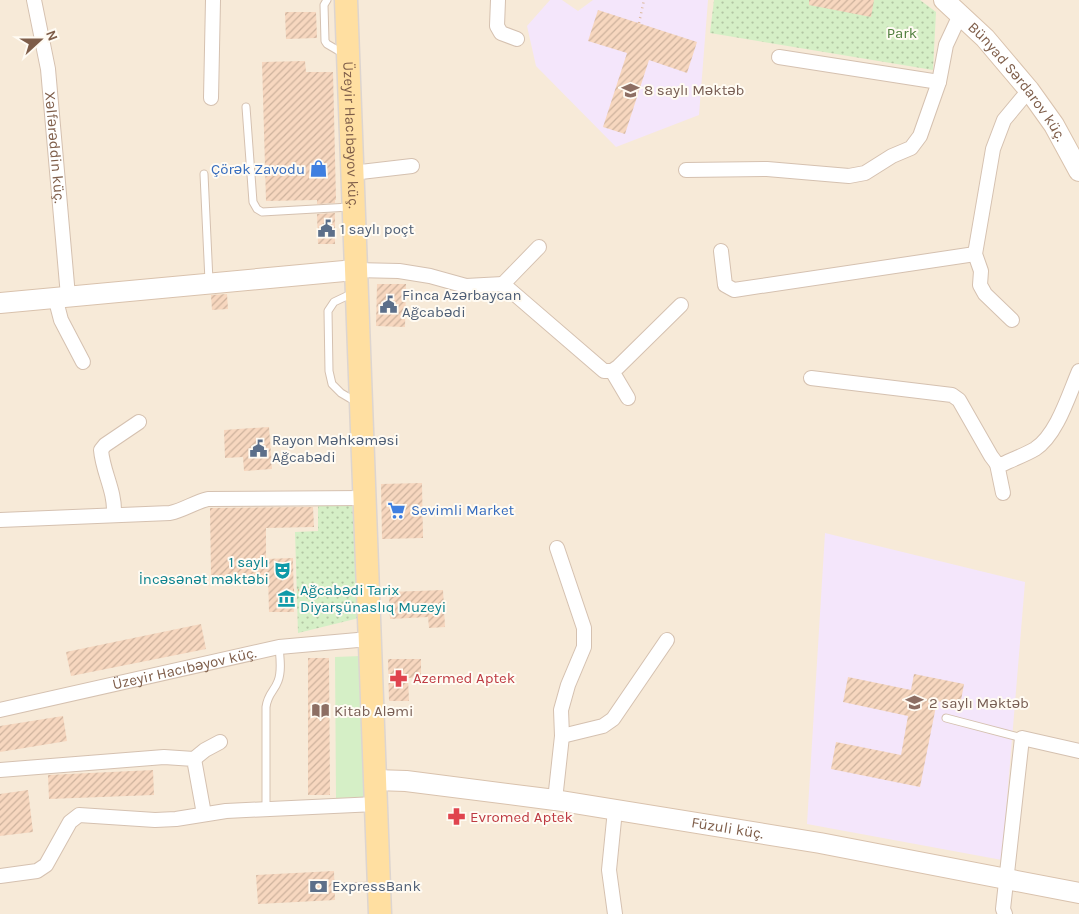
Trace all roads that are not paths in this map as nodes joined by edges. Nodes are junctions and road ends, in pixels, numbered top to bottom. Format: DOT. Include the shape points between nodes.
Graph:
graph roads {
  1 [pos="34,0"];
  2 [pos="213,0"];
  3 [pos="327,0"];
  4 [pos="346,0"];
  5 [pos="498,0"];
  6 [pos="944,0"];
  7 [pos="960,15"];
  8 [pos="518,38"];
  9 [pos="348,56"];
  10 [pos="779,58"];
  11 [pos="939,82"];
  12 [pos="1029,90"];
  13 [pos="212,98"];
  14 [pos="246,107"];
  15 [pos="412,166"];
  16 [pos="686,170"];
  17 [pos="1079,171"];
  18 [pos="352,173"];
  19 [pos="204,174"];
  20 [pos="353,207"];
  21 [pos="539,247"];
  22 [pos="721,251"];
  23 [pos="975,254"];
  24 [pos="356,281"];
  25 [pos="209,284"];
  26 [pos="503,284"];
  27 [pos="61,297"];
  28 [pos="0,303"];
  29 [pos="681,305"];
  30 [pos="1012,320"];
  31 [pos="83,362"];
  32 [pos="612,371"];
  33 [pos="1079,371"];
  34 [pos="811,378"];
  35 [pos="628,398"];
  36 [pos="360,404"];
  37 [pos="139,422"];
  38 [pos="997,464"];
  39 [pos="1003,493"];
  40 [pos="364,498"];
  41 [pos="114,514"];
  42 [pos="0,520"];
  43 [pos="557,548"];
  44 [pos="369,639"];
  45 [pos="667,640"];
  46 [pos="279,647"];
  47 [pos="0,710"];
  48 [pos="946,718"];
  49 [pos="562,736"];
  50 [pos="1022,738"];
  51 [pos="220,742"];
  52 [pos="1079,751"];
  53 [pos="194,759"];
  54 [pos="0,770"];
  55 [pos="375,780"];
  56 [pos="555,800"];
  57 [pos="376,804"];
  58 [pos="266,809"];
  59 [pos="615,810"];
  60 [pos="204,814"];
  61 [pos="0,876"];
  62 [pos="1007,878"];
  63 [pos="378,886"];
  64 [pos="340,887"];
  65 [pos="1079,893"];
  66 [pos="1001,912"];
  67 [pos="380,914"];
  68 [pos="615,914"];
  1 -- 27 [label="street, Xəlfərəddin küç." via="48,69"];
  2 -- 13 [label="street"];
  3 -- 9 [label="lane" via="324,5 327,44"];
  4 -- 9 [label="main road, Üzeyir Hacıbəyov küç."];
  5 -- 8 [label="street" via="497,26 501,33"];
  6 -- 7 [label="street, Bünyad Sərdarov küç."];
  7 -- 11 [label="street" via="946,45"];
  7 -- 12 [label="street, Bünyad Sərdarov küç." via="985,38"];
  9 -- 18 [label="main road, Üzeyir Hacıbəyov küç."];
  10 -- 11 [label="street"];
  11 -- 16 [label="street" via="920,136 911,148 865,173 849,176 767,168"];
  12 -- 17 [label="street, Bünyad Sərdarov küç." via="1054,125"];
  12 -- 23 [label="street" via="1004,120 993,149"];
  14 -- 20 [label="lane" via="253,202 257,209 262,212"];
  15 -- 18 [label="street"];
  18 -- 20 [label="main road, Üzeyir Hacıbəyov küç."];
  19 -- 25 [label="lane"];
  20 -- 24 [label="main road, Üzeyir Hacıbəyov küç."];
  21 -- 26 [label="street"];
  22 -- 23 [label="street" via="725,285 734,290"];
  23 -- 30 [label="street" via="981,271 980,285 985,294"];
  24 -- 25 [label="street"];
  24 -- 26 [label="street" via="399,270 466,286"];
  24 -- 36 [label="main road, Üzeyir Hacıbəyov küç."];
  24 -- 36 [label="lane" via="328,312 332,384"];
  25 -- 27 [label="street"];
  26 -- 32 [label="street" via="604,371"];
  27 -- 28 [label="street"];
  27 -- 31 [label="street, Xəlfərəddin küç." via="62,320"];
  29 -- 32 [label="street"];
  32 -- 35 [label="street"];
  33 -- 38 [label="street" via="1057,422 1046,437 1036,448"];
  34 -- 38 [label="street" via="952,396 959,400"];
  36 -- 40 [label="main road, Üzeyir Hacıbəyov küç."];
  37 -- 41 [label="street" via="101,450 113,492"];
  38 -- 39 [label="street"];
  40 -- 41 [label="street" via="208,499 170,513"];
  40 -- 44 [label="main road, Üzeyir Hacıbəyov küç."];
  41 -- 42 [label="street"];
  43 -- 49 [label="street" via="584,628 584,647 561,710"];
  44 -- 46 [label="street, Üzeyir Hacıbəyov küç."];
  44 -- 55 [label="main road, Üzeyir Hacıbəyov küç."];
  45 -- 49 [label="street" via="613,719 602,726"];
  46 -- 47 [label="street, Üzeyir Hacıbəyov küç."];
  46 -- 58 [label="lane" via="278,681 268,696 266,707"];
  48 -- 50 [label="lane"];
  49 -- 56 [label="street"];
  50 -- 52 [label="street"];
  50 -- 62 [label="street"];
  51 -- 53 [label="street"];
  53 -- 54 [label="street" via="164,758"];
  53 -- 60 [label="street"];
  55 -- 56 [label="street, Füzuli küç."];
  55 -- 57 [label="main road, Üzeyir Hacıbəyov küç."];
  56 -- 59 [label="street, Füzuli küç."];
  57 -- 58 [label="street"];
  57 -- 63 [label="main road, Üzeyir Hacıbəyov küç."];
  58 -- 60 [label="street"];
  59 -- 62 [label="street, Füzuli küç." via="820,842"];
  59 -- 68 [label="street" via="609,870"];
  60 -- 61 [label="street" via="155,820 79,815 70,822 46,865 37,871"];
  62 -- 65 [label="street, Füzuli küç."];
  62 -- 66 [label="street"];
  63 -- 64 [label="lane"];
  63 -- 67 [label="main road, Üzeyir Hacıbəyov küç."];
}
